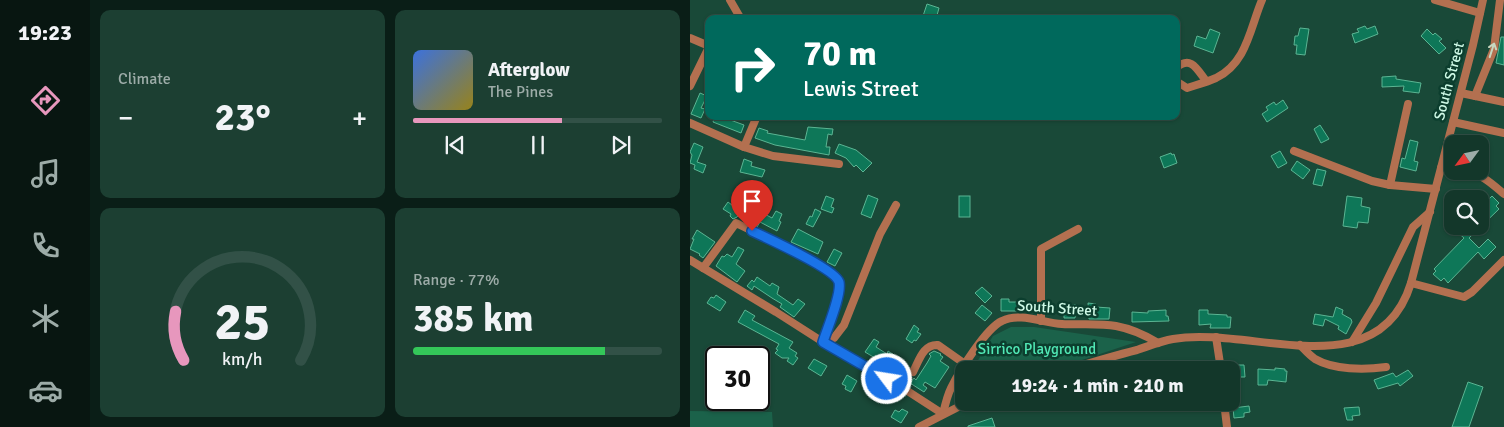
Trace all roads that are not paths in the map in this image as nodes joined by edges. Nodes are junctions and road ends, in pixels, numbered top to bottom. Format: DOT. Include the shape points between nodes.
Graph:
graph roads {
  1 [pos="730,0"];
  2 [pos="1262,0"];
  3 [pos="1435,0"];
  4 [pos="1483,0"];
  5 [pos="1500,0"];
  6 [pos="1480,13"];
  7 [pos="739,15"];
  8 [pos="690,38"];
  9 [pos="705,45"];
  10 [pos="705,55"];
  11 [pos="1180,65"];
  12 [pos="1206,81"];
  13 [pos="1180,84"];
  14 [pos="690,86"];
  15 [pos="1461,93"];
  16 [pos="1475,96"];
  17 [pos="1504,102"];
  18 [pos="1408,104"];
  19 [pos="755,120"];
  20 [pos="1453,122"];
  21 [pos="690,123"];
  22 [pos="1504,133"];
  23 [pos="744,147"];
  24 [pos="1294,151"];
  25 [pos="838,164"];
  26 [pos="1441,168"];
  27 [pos="1444,169"];
  28 [pos="1488,180"];
  29 [pos="1390,185"];
  30 [pos="1436,189"];
  31 [pos="1504,194"];
  32 [pos="896,205"];
  33 [pos="1430,212"];
  34 [pos="1078,230"];
  35 [pos="690,260"];
  36 [pos="1504,260"];
  37 [pos="703,268"];
  38 [pos="1411,283"];
  39 [pos="1041,321"];
  40 [pos="1216,337"];
  41 [pos="823,342"];
  42 [pos="1352,342"];
  43 [pos="1158,343"];
  44 [pos="1300,345"];
  45 [pos="961,361"];
  46 [pos="967,361"];
  47 [pos="1097,361"];
  48 [pos="1220,361"];
  49 [pos="1386,367"];
  50 [pos="914,372"];
  51 [pos="955,381"];
  52 [pos="955,408"];
  53 [pos="1225,411"];
  54 [pos="943,414"];
  55 [pos="918,427"];
  56 [pos="1227,427"];
  1 -- 7 [label="street"];
  2 -- 12 [label="street" via="1245,49 1237,62 1224,74"];
  3 -- 6 [label="street"];
  4 -- 6 [label="street, South Street"];
  16 -- 5 [label="street, one-way" via="1494,49"];
  6 -- 15 [label="street, South Street"];
  8 -- 9 [label="street"];
  10 -- 14 [label="street"];
  11 -- 12 [label="street" via="1187,62 1194,65"];
  12 -- 13 [label="street" via="1187,88"];
  15 -- 16 [label="street"];
  15 -- 20 [label="street, South Street"];
  16 -- 17 [label="street"];
  18 -- 29 [label="street"];
  19 -- 23 [label="street"];
  20 -- 22 [label="street"];
  20 -- 26 [label="street, South Street"];
  21 -- 23 [label="street"];
  23 -- 25 [label="street" via="773,156"];
  24 -- 29 [label="street"];
  26 -- 27 [label="street"];
  26 -- 30 [label="street, South Street"];
  28 -- 31 [label="street"];
  29 -- 30 [label="street"];
  30 -- 33 [label="street, South Street"];
  32 -- 41 [label="street" via="880,234 844,325 834,338"];
  33 -- 38 [label="street, South Street"];
  33 -- 42 [label="street" via="1413,227 1376,303"];
  34 -- 39 [label="street" via="1041,249"];
  35 -- 37 [label="street"];
  36 -- 38 [label="street" via="1464,297"];
  37 -- 41 [label="street"];
  37 -- 41 [label="street" via="736,222 818,264 834,274 839,285"];
  38 -- 42 [label="street, South Street" via="1405,299 1386,323"];
  39 -- 43 [label="street, South Street" via="1114,325 1140,332"];
  39 -- 46 [label="street, South Street" via="1014,318 1001,321"];
  40 -- 43 [label="street, South Street"];
  40 -- 44 [label="street, South Street"];
  40 -- 48 [label="street"];
  41 -- 54 [label="street" via="875,370"];
  42 -- 44 [label="street, South Street" via="1330,346"];
  43 -- 47 [label="street, South Street"];
  44 -- 49 [label="street" via="1315,358 1335,365 1365,369"];
  45 -- 50 [label="street" via="938,344 933,344 921,355"];
  51 -- 54 [label="street, South Street"];
  52 -- 54 [label="street"];
  53 -- 56 [label="street"];
  54 -- 55 [label="street"];
}
